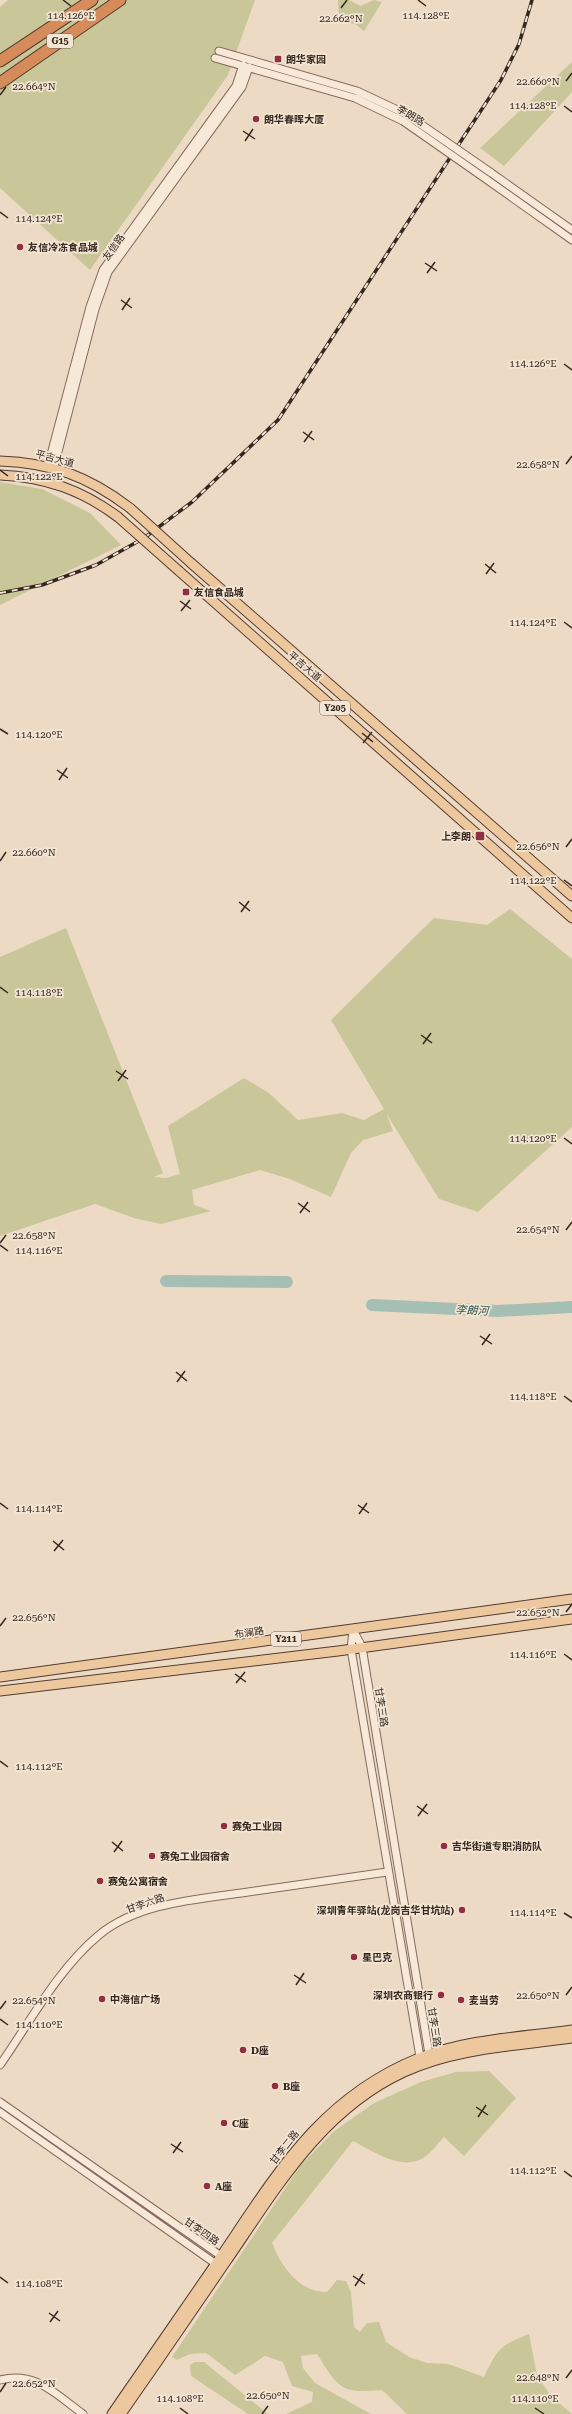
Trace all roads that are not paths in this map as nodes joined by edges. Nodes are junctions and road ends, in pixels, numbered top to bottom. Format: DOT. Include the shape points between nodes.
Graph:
graph roads {
  1 [pos="92,0"];
  2 [pos="120,0"];
  3 [pos="0,61"];
  4 [pos="246,66"];
  5 [pos="0,83"];
  6 [pos="404,118"];
  7 [pos="572,230"];
  8 [pos="572,240"];
  9 [pos="0,461"];
  10 [pos="51,467"];
  11 [pos="0,475"];
  12 [pos="572,896"];
  13 [pos="572,918"];
  14 [pos="572,1599"];
  15 [pos="572,1619"];
  16 [pos="353,1630"];
  17 [pos="362,1647"];
  18 [pos="351,1649"];
  19 [pos="0,1677"];
  20 [pos="0,1691"];
  21 [pos="387,1872"];
  22 [pos="572,2030"];
  23 [pos="572,2038"];
  24 [pos="429,2054"];
  25 [pos="423,2060"];
  26 [pos="0,2065"];
  27 [pos="0,2102"];
  28 [pos="0,2112"];
  29 [pos="220,2261"];
  30 [pos="0,2380"];
  31 [pos="83,2414"];
  32 [pos="112,2414"];
  33 [pos="121,2414"];
  1 -- 3 [label="highway, G15"];
  2 -- 5 [label="highway, G15"];
  4 -- 6 [label="street, 李朗路" via="355,98"];
  4 -- 6 [label="street, 李朗路" via="217,54 357,91"];
  4 -- 10 [label="street, 友信路" via="242,87 108,272 95,309"];
  6 -- 7 [label="street, 李朗路, bridge"];
  6 -- 8 [label="street, 李朗路, bridge"];
  9 -- 10 [label="main road, 平吉大道 / Y205"];
  10 -- 12 [label="main road, 平吉大道 / Y205, bridge" via="87,480 130,508"];
  11 -- 13 [label="main road, 平吉大道 / Y205, bridge" via="40,478 61,485 88,496 118,518"];
  14 -- 16 [label="main road, 布澜路 / Y211"];
  15 -- 17 [label="main road, Y211"];
  16 -- 17 [label="street, 甘李三路"];
  16 -- 18 [label="street, 甘李三路"];
  16 -- 19 [label="main road, 布澜路 / Y211"];
  17 -- 18 [label="main road, Y211"];
  17 -- 24 [label="street, 甘李三路"];
  18 -- 20 [label="main road, Y211"];
  18 -- 25 [label="street, 甘李三路"];
  21 -- 26 [label="street, 甘李六路" via="163,1905 118,1923 99,1935 79,1955"];
  22 -- 24 [label="main road, 甘李二路" via="479,2043"];
  23 -- 25 [label="main road, 甘李二路"];
  24 -- 25 [label="main road, 甘李二路"];
  25 -- 29 [label="main road, 甘李二路" via="378,2086 330,2122 293,2164"];
  27 -- 29 [label="street, 甘李四路"];
  28 -- 29 [label="street, 甘李四路"];
  29 -- 32 [label="main road, 甘李二路"];
  29 -- 33 [label="main road, 甘李二路"];
  30 -- 31 [label="street" via="12,2377 31,2379"];
}
